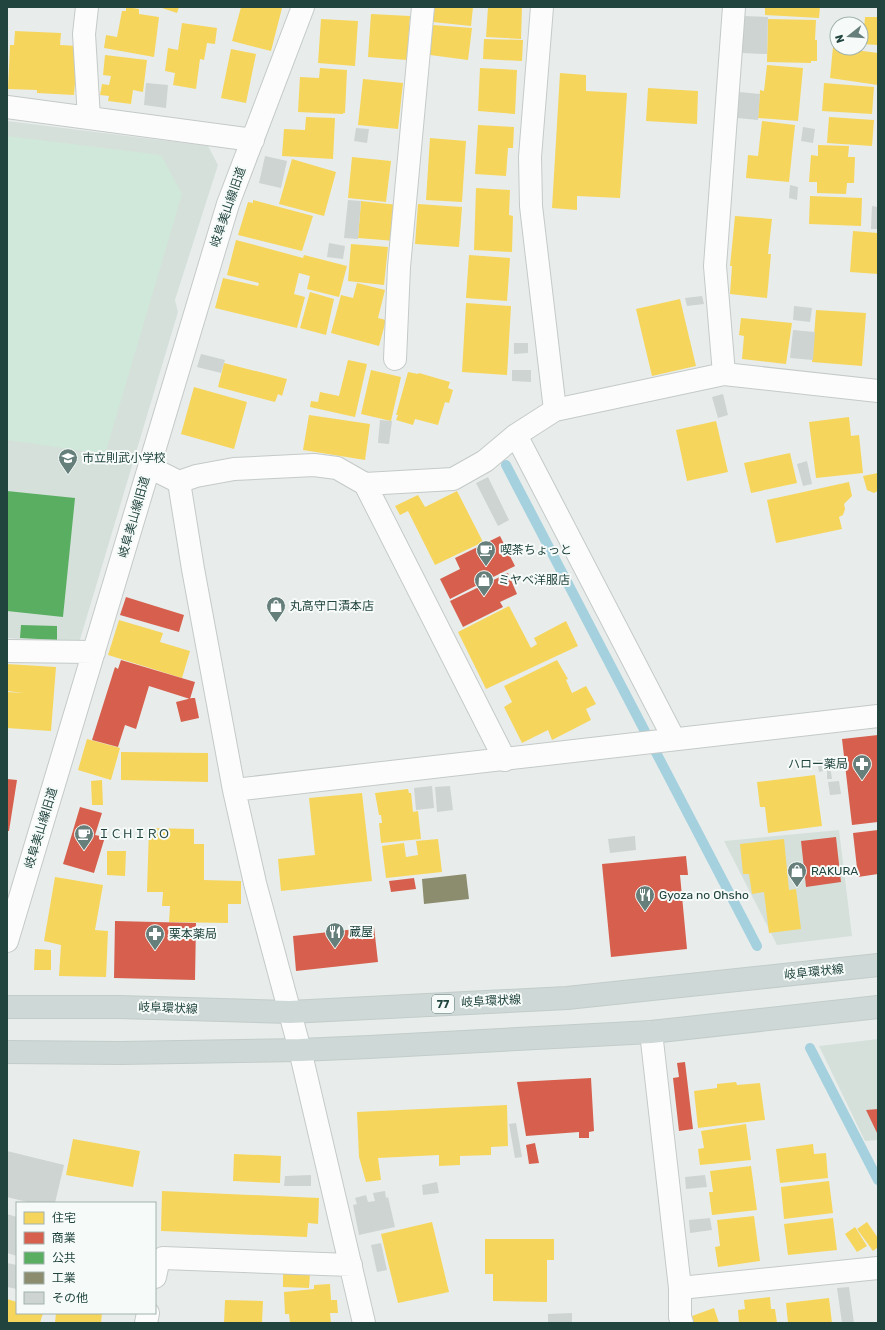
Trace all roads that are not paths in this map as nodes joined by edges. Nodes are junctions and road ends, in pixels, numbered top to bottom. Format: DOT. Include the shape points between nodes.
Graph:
graph roads {
  1 [pos="88,7"];
  2 [pos="304,7"];
  3 [pos="423,7"];
  4 [pos="542,7"];
  5 [pos="734,7"];
  6 [pos="7,107"];
  7 [pos="89,118"];
  8 [pos="253,140"];
  9 [pos="395,359"];
  10 [pos="724,374"];
  11 [pos="878,391"];
  12 [pos="555,410"];
  13 [pos="516,435"];
  14 [pos="149,467"];
  15 [pos="180,482"];
  16 [pos="365,484"];
  17 [pos="7,651"];
  18 [pos="94,652"];
  19 [pos="878,716"];
  20 [pos="658,741"];
  21 [pos="505,760"];
  22 [pos="234,790"];
  23 [pos="7,941"];
  24 [pos="878,965"];
  25 [pos="7,1007"];
  26 [pos="878,1007"];
  27 [pos="290,1012"];
  28 [pos="651,1032"];
  29 [pos="300,1050"];
  30 [pos="7,1052"];
  31 [pos="351,1265"];
  32 [pos="878,1268"];
  33 [pos="156,1272"];
  34 [pos="680,1288"];
  35 [pos="364,1323"];
  36 [pos="682,1323"];
  1 -- 7 [label="street" via="84,34"];
  2 -- 8 [label="street, 岐阜美山線旧道"];
  3 -- 9 [label="street" via="399,267"];
  4 -- 12 [label="street" via="530,157 531,206"];
  5 -- 10 [label="street" via="715,266"];
  6 -- 7 [label="street"];
  7 -- 8 [label="street"];
  8 -- 14 [label="street, 岐阜美山線旧道" via="228,204"];
  10 -- 11 [label="street"];
  10 -- 12 [label="street"];
  12 -- 13 [label="street"];
  13 -- 16 [label="street" via="485,461 453,479"];
  13 -- 20 [label="street"];
  14 -- 15 [label="street"];
  14 -- 18 [label="street, 岐阜美山線旧道"];
  15 -- 16 [label="street" via="196,476 234,469 314,465 337,468"];
  15 -- 22 [label="street" via="193,569"];
  16 -- 21 [label="street"];
  17 -- 18 [label="street"];
  18 -- 23 [label="street, 岐阜美山線旧道"];
  19 -- 20 [label="street"];
  20 -- 21 [label="street"];
  21 -- 22 [label="street"];
  22 -- 27 [label="street" via="255,883"];
  24 -- 27 [label="main road, 岐阜環状線 / 77" via="567,998"];
  25 -- 27 [label="main road, 岐阜環状線 / 77"];
  26 -- 28 [label="main road"];
  27 -- 29 [label="street"];
  28 -- 29 [label="main road"];
  28 -- 34 [label="street"];
  29 -- 30 [label="main road"];
  29 -- 31 [label="street"];
  31 -- 33 [label="street" via="164,1258 158,1263"];
  31 -- 35 [label="street"];
  32 -- 34 [label="street"];
  34 -- 36 [label="street"];
}
